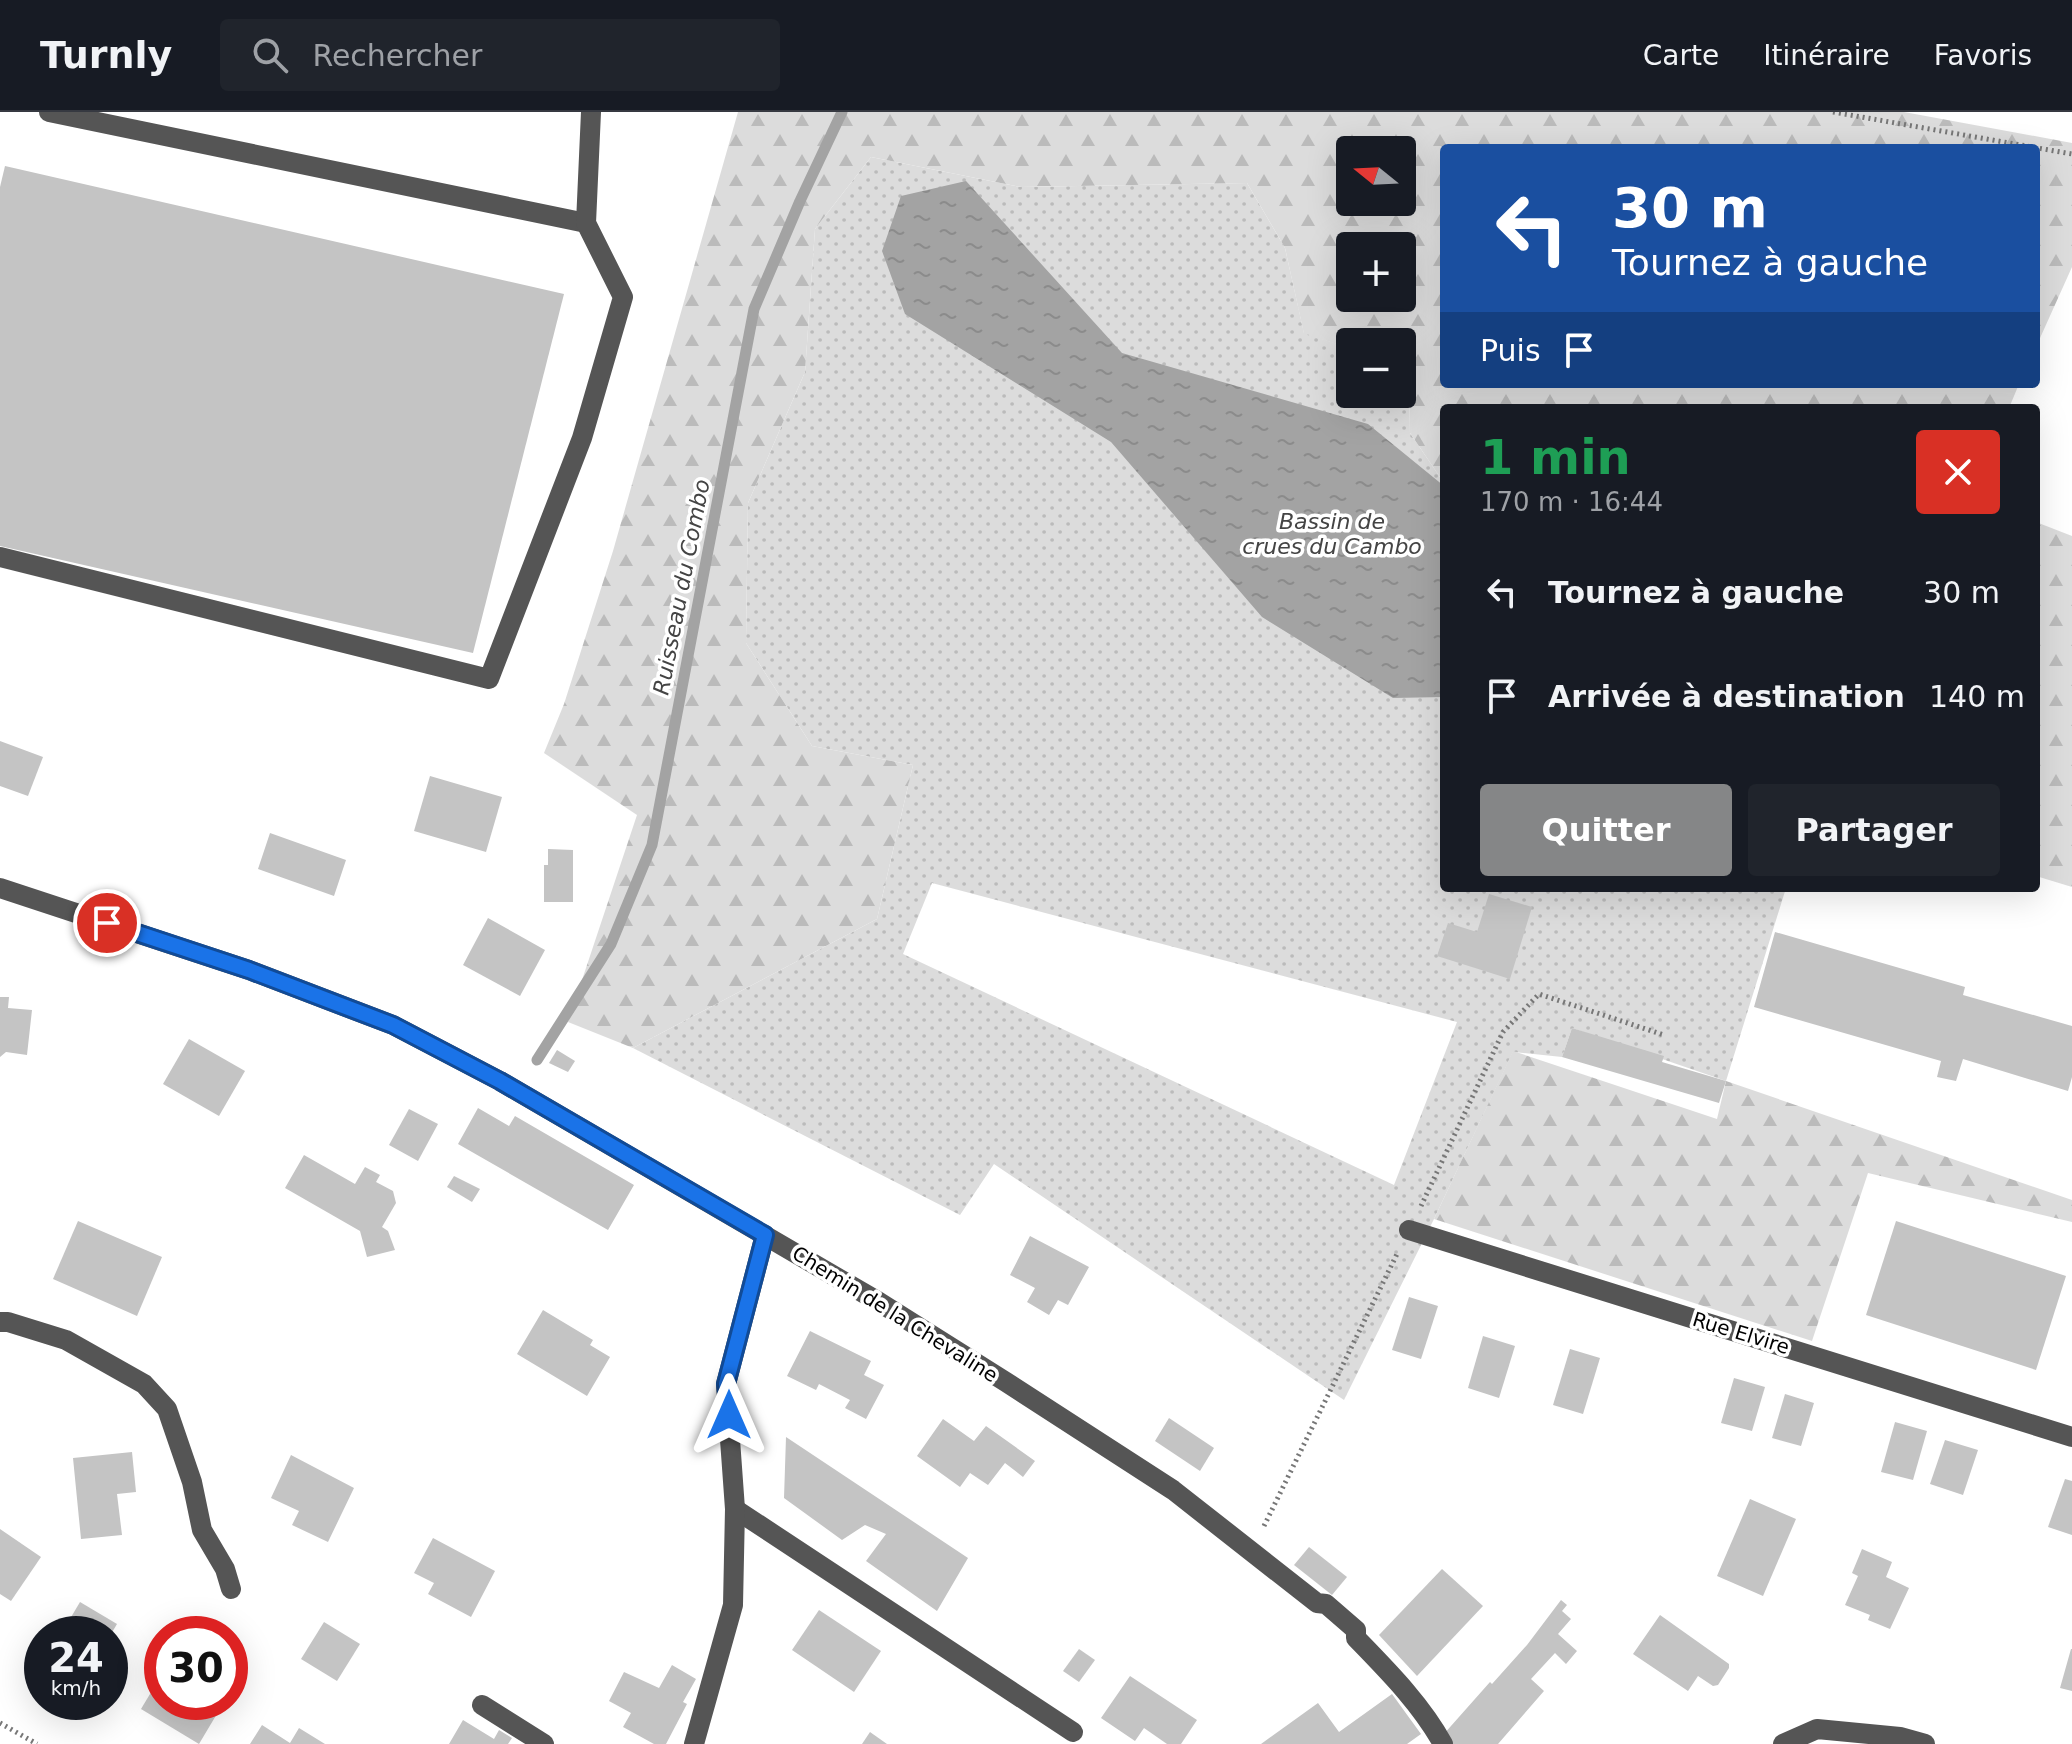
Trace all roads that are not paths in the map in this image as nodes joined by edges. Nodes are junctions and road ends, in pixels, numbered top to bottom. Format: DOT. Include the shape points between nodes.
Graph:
graph roads {
  1 [pos="49,112"];
  2 [pos="591,112"];
  3 [pos="586,223"];
  4 [pos="0,557"];
  5 [pos="0,888"];
  6 [pos="1409,1230"];
  7 [pos="765,1235"];
  8 [pos="0,1322"];
  9 [pos="2072,1437"];
  10 [pos="735,1509"];
  11 [pos="231,1589"];
  12 [pos="482,1705"];
  13 [pos="1073,1732"];
  14 [pos="544,1744"];
  15 [pos="694,1744"];
  16 [pos="1443,1744"];
  17 [pos="1783,1744"];
  18 [pos="1925,1744"];
  1 -- 3 [label="street"];
  2 -- 3 [label="street"];
  3 -- 4 [label="street" via="623,297 582,438 489,679"];
  5 -- 7 [label="street, Chemin de la Chevaline" via="249,970 393,1025"];
  6 -- 9 [label="street, Rue Elvire"];
  7 -- 10 [label="street" via="726,1384"];
  7 -- 16 [label="street, Chemin de la Chevaline" via="1173,1490 1317,1603 1326,1604 1356,1630 1356,1638 1402,1687"];
  8 -- 11 [label="street" via="66,1340 144,1384 167,1409 202,1530"];
  10 -- 13 [label="street"];
  10 -- 15 [label="street" via="733,1605"];
  12 -- 14 [label="street"];
  17 -- 18 [label="street" via="1817,1729"];
}
